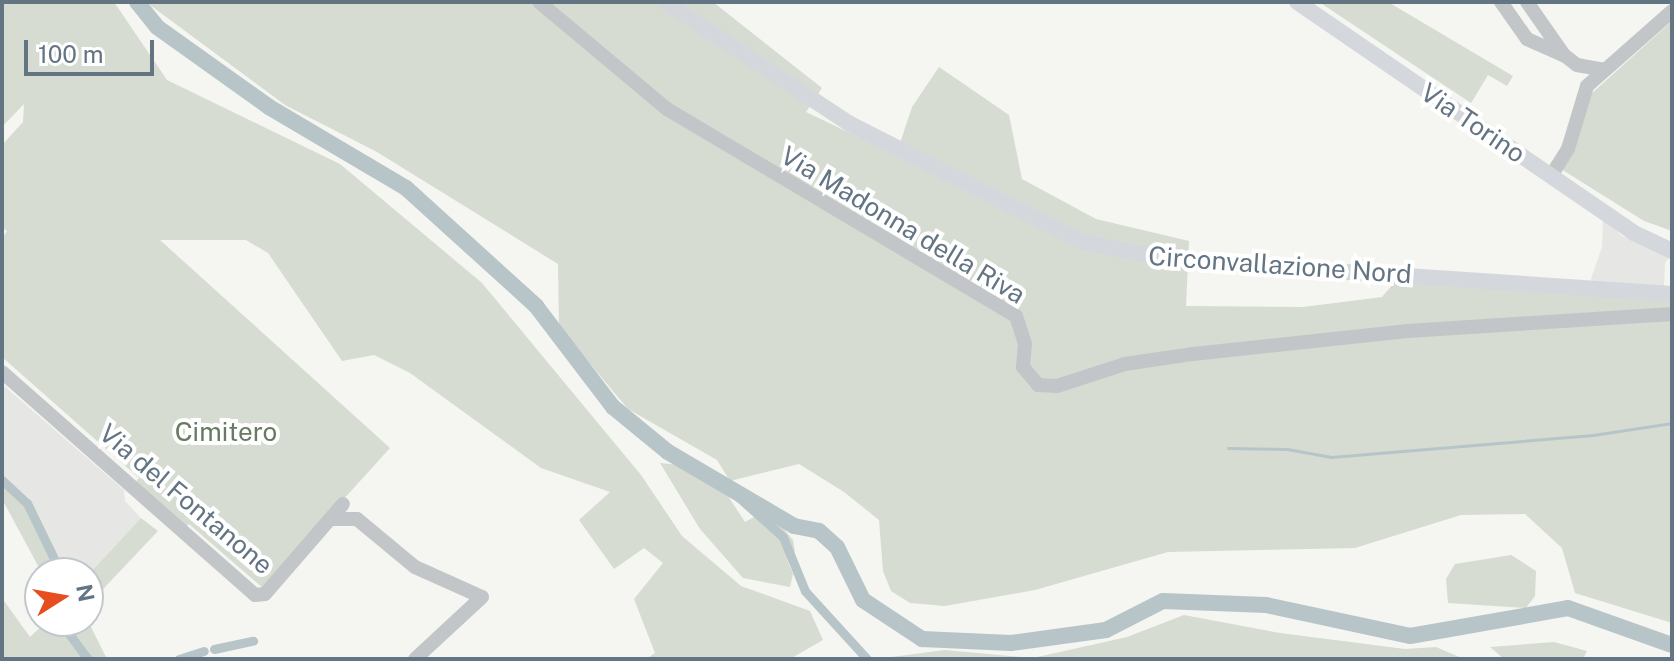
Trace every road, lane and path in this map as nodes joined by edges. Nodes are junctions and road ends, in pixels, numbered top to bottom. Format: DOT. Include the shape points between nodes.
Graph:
graph roads {
  1 [pos="539,2"];
  2 [pos="665,2"];
  3 [pos="1286,2"];
  4 [pos="1297,2"];
  5 [pos="1501,2"];
  6 [pos="1527,2"];
  7 [pos="1672,11"];
  8 [pos="1324,23"];
  9 [pos="1564,55"];
  10 [pos="1577,65"];
  11 [pos="1605,70"];
  12 [pos="1582,95"];
  13 [pos="1551,176"];
  14 [pos="1622,223"];
  15 [pos="1672,240"];
  16 [pos="1672,251"];
  17 [pos="1672,294"];
  18 [pos="1672,314"];
  19 [pos="2,372"];
  20 [pos="343,504"];
  21 [pos="331,519"];
  22 [pos="415,659"];
  1 -- 18 [label="street, Via Madonna della Riva" via="667,109 1016,316 1025,344 1023,367 1038,385 1057,386 1125,364 1193,354 1423,329"];
  2 -- 17 [label="main road, Circonvallazione Nord" via="850,124 1083,242 1172,260"];
  3 -- 8 [label="main road, Via Torino"];
  4 -- 8 [label="main road, Via Torino"];
  5 -- 9 [label="street" via="1527,39"];
  6 -- 9 [label="street"];
  7 -- 11 [label="street"];
  8 -- 13 [label="main road, Via Torino"];
  9 -- 10 [label="street"];
  10 -- 11 [label="street"];
  10 -- 12 [label="street"];
  11 -- 12 [label="street"];
  12 -- 13 [label="street" via="1568,149"];
  13 -- 14 [label="main road, Via Torino"];
  14 -- 15 [label="main road, Via Torino"];
  14 -- 16 [label="main road, Via Torino"];
  19 -- 21 [label="street, Via del Fontanone" via="255,595 265,594"];
  20 -- 21 [label="street, Via del Fontanone"];
  21 -- 22 [label="street" via="357,519 415,567 482,597"];
}
